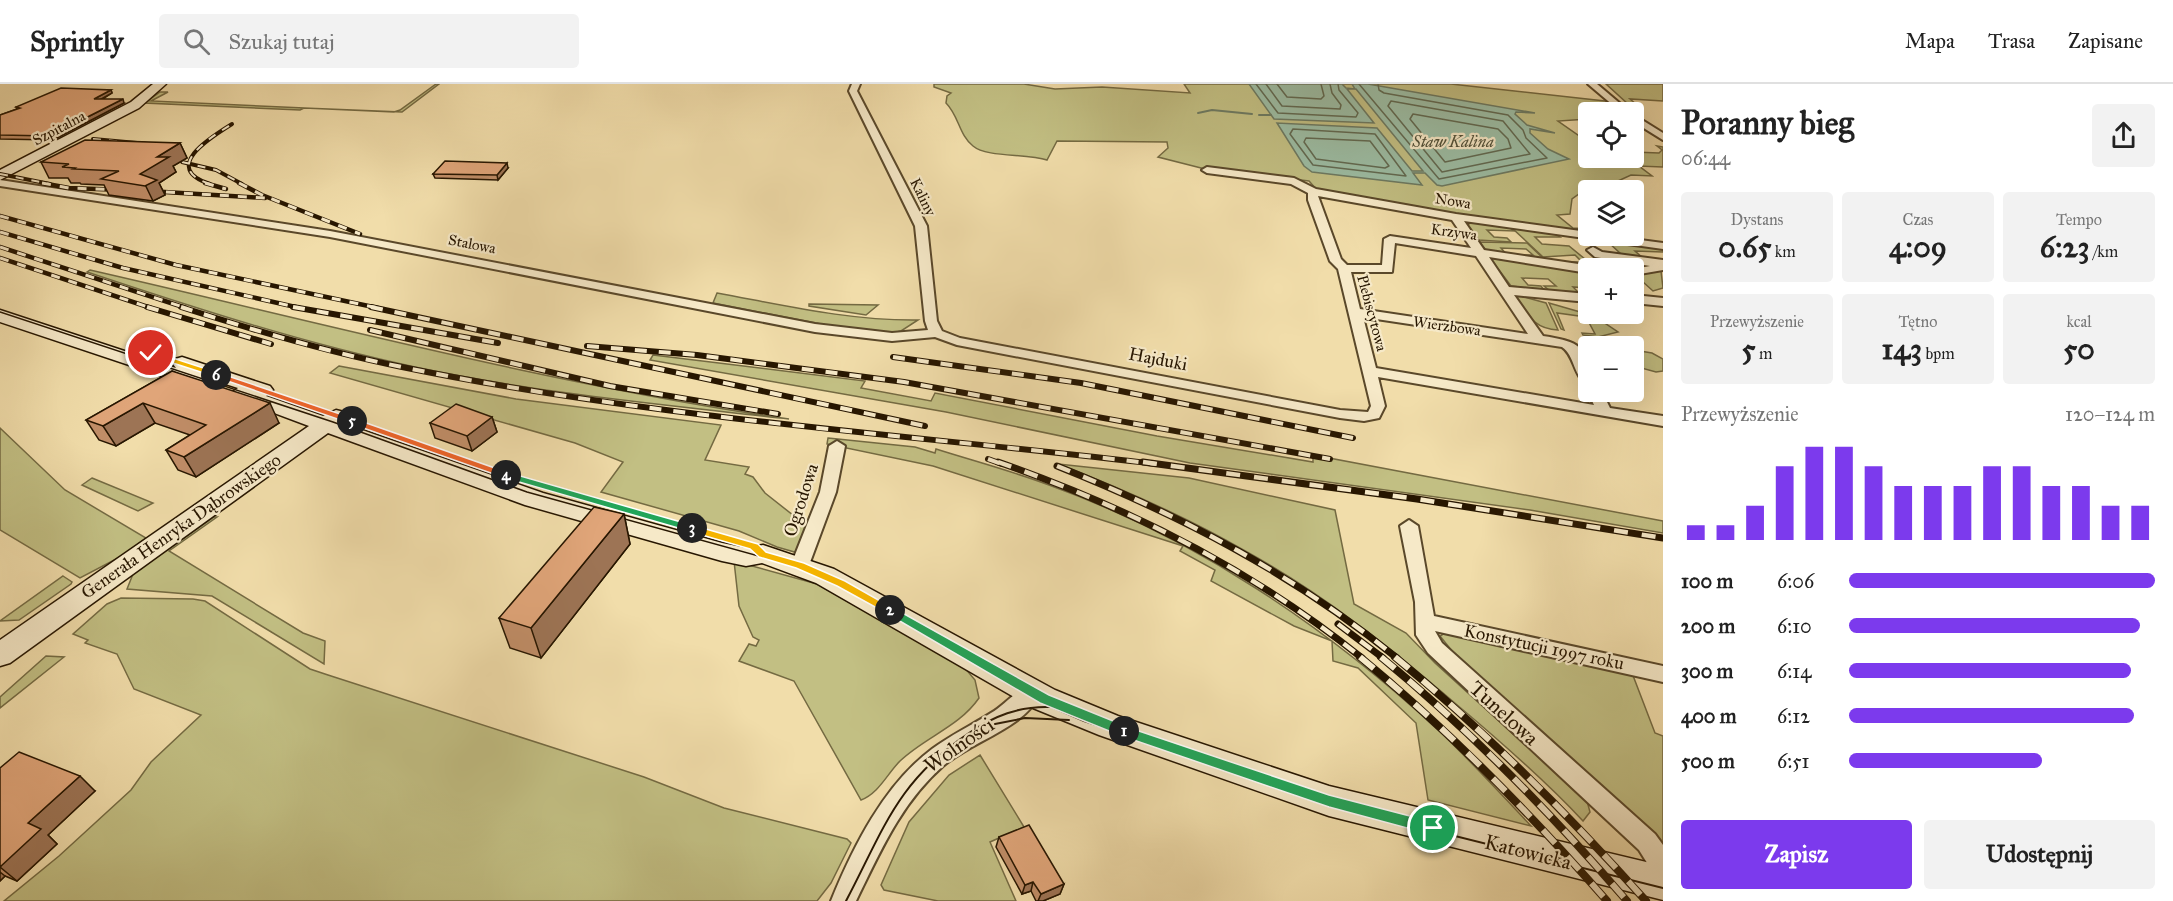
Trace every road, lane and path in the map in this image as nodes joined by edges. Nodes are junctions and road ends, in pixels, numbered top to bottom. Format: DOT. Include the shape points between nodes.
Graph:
graph roads {
  1 [pos="160,84"];
  2 [pos="856,84"];
  3 [pos="1592,84"];
  4 [pos="1614,102"];
  5 [pos="1644,125"];
  6 [pos="1663,137"];
  7 [pos="1207,170"];
  8 [pos="0,177"];
  9 [pos="0,183"];
  10 [pos="1313,192"];
  11 [pos="1456,217"];
  12 [pos="1578,234"];
  13 [pos="1644,243"];
  14 [pos="1663,246"];
  15 [pos="1593,250"];
  16 [pos="1479,252"];
  17 [pos="1663,265"];
  18 [pos="1578,267"];
  19 [pos="1344,268"];
  20 [pos="1644,270"];
  21 [pos="1506,290"];
  22 [pos="1578,297"];
  23 [pos="1661,297"];
  24 [pos="1644,298"];
  25 [pos="1354,312"];
  26 [pos="43,324"];
  27 [pos="936,333"];
  28 [pos="1539,339"];
  29 [pos="1578,356"];
  30 [pos="1370,370"];
  31 [pos="1600,402"];
  32 [pos="1604,410"];
  33 [pos="1374,415"];
  34 [pos="333,420"];
  35 [pos="1663,421"];
  36 [pos="837,446"];
  37 [pos="1409,526"];
  38 [pos="800,565"];
  39 [pos="1424,621"];
  40 [pos="13,637"];
  41 [pos="0,655"];
  42 [pos="0,670"];
  43 [pos="1663,674"];
  44 [pos="1032,692"];
  45 [pos="1663,866"];
  46 [pos="1663,884"];
  47 [pos="843,901"];
  1 -- 8 [label="street, Szpitalna" via="135,105"];
  2 -- 27 [label="street, Kaliny" via="853,92 921,226 931,321"];
  3 -- 4 [label="street"];
  5 -- 6 [label="street"];
  7 -- 10 [label="street" via="1294,181"];
  9 -- 27 [label="street, Stalowa" via="330,234 815,328 892,337"];
  10 -- 11 [label="street, Nowa"];
  10 -- 19 [label="street, Plebiscytowa" via="1312,200 1336,261"];
  11 -- 12 [label="street, Nowa"];
  11 -- 16 [label="street"];
  13 -- 14 [label="street, Nowa"];
  15 -- 17 [label="street" via="1599,255"];
  16 -- 18 [label="street, Krzywa"];
  16 -- 19 [label="street, Krzywa" via="1390,239 1388,269"];
  16 -- 21 [label="street"];
  17 -- 20 [label="street"];
  19 -- 25 [label="street, Plebiscytowa"];
  21 -- 22 [label="street"];
  21 -- 28 [label="street"];
  23 -- 24 [label="street"];
  25 -- 28 [label="street, Wierzbowa"];
  25 -- 30 [label="street, Plebiscytowa"];
  26 -- 34 [label="street, Katowicka"];
  27 -- 33 [label="street, Hajduki" via="957,341 1340,414"];
  28 -- 29 [label="street, Wierzbowa" via="1574,347"];
  30 -- 32 [label="street"];
  30 -- 33 [label="street, Plebiscytowa" via="1378,405"];
  31 -- 32 [label="street"];
  32 -- 35 [label="street"];
  34 -- 38 [label="street, Katowicka" via="537,492"];
  34 -- 40 [label="street, Generała Henryka Dąbrowskiego" via="69,604"];
  36 -- 38 [label="street, Ogrodowa" via="828,492"];
  37 -- 39 [label="street, Tunelowa"];
  38 -- 44 [label="street, Katowicka" via="856,591"];
  39 -- 43 [label="street, Konstytucji 1997 roku"];
  39 -- 45 [label="street, Tunelowa" via="1426,634 1445,659 1647,842"];
  40 -- 41 [label="street, Generała Henryka Dąbrowskiego"];
  40 -- 42 [label="street, Generała Henryka Dąbrowskiego"];
  44 -- 46 [label="street, Katowicka" via="1110,726 1329,801"];
  44 -- 47 [label="street, Wolności" via="1023,703 952,746 917,775 893,802"];
}
